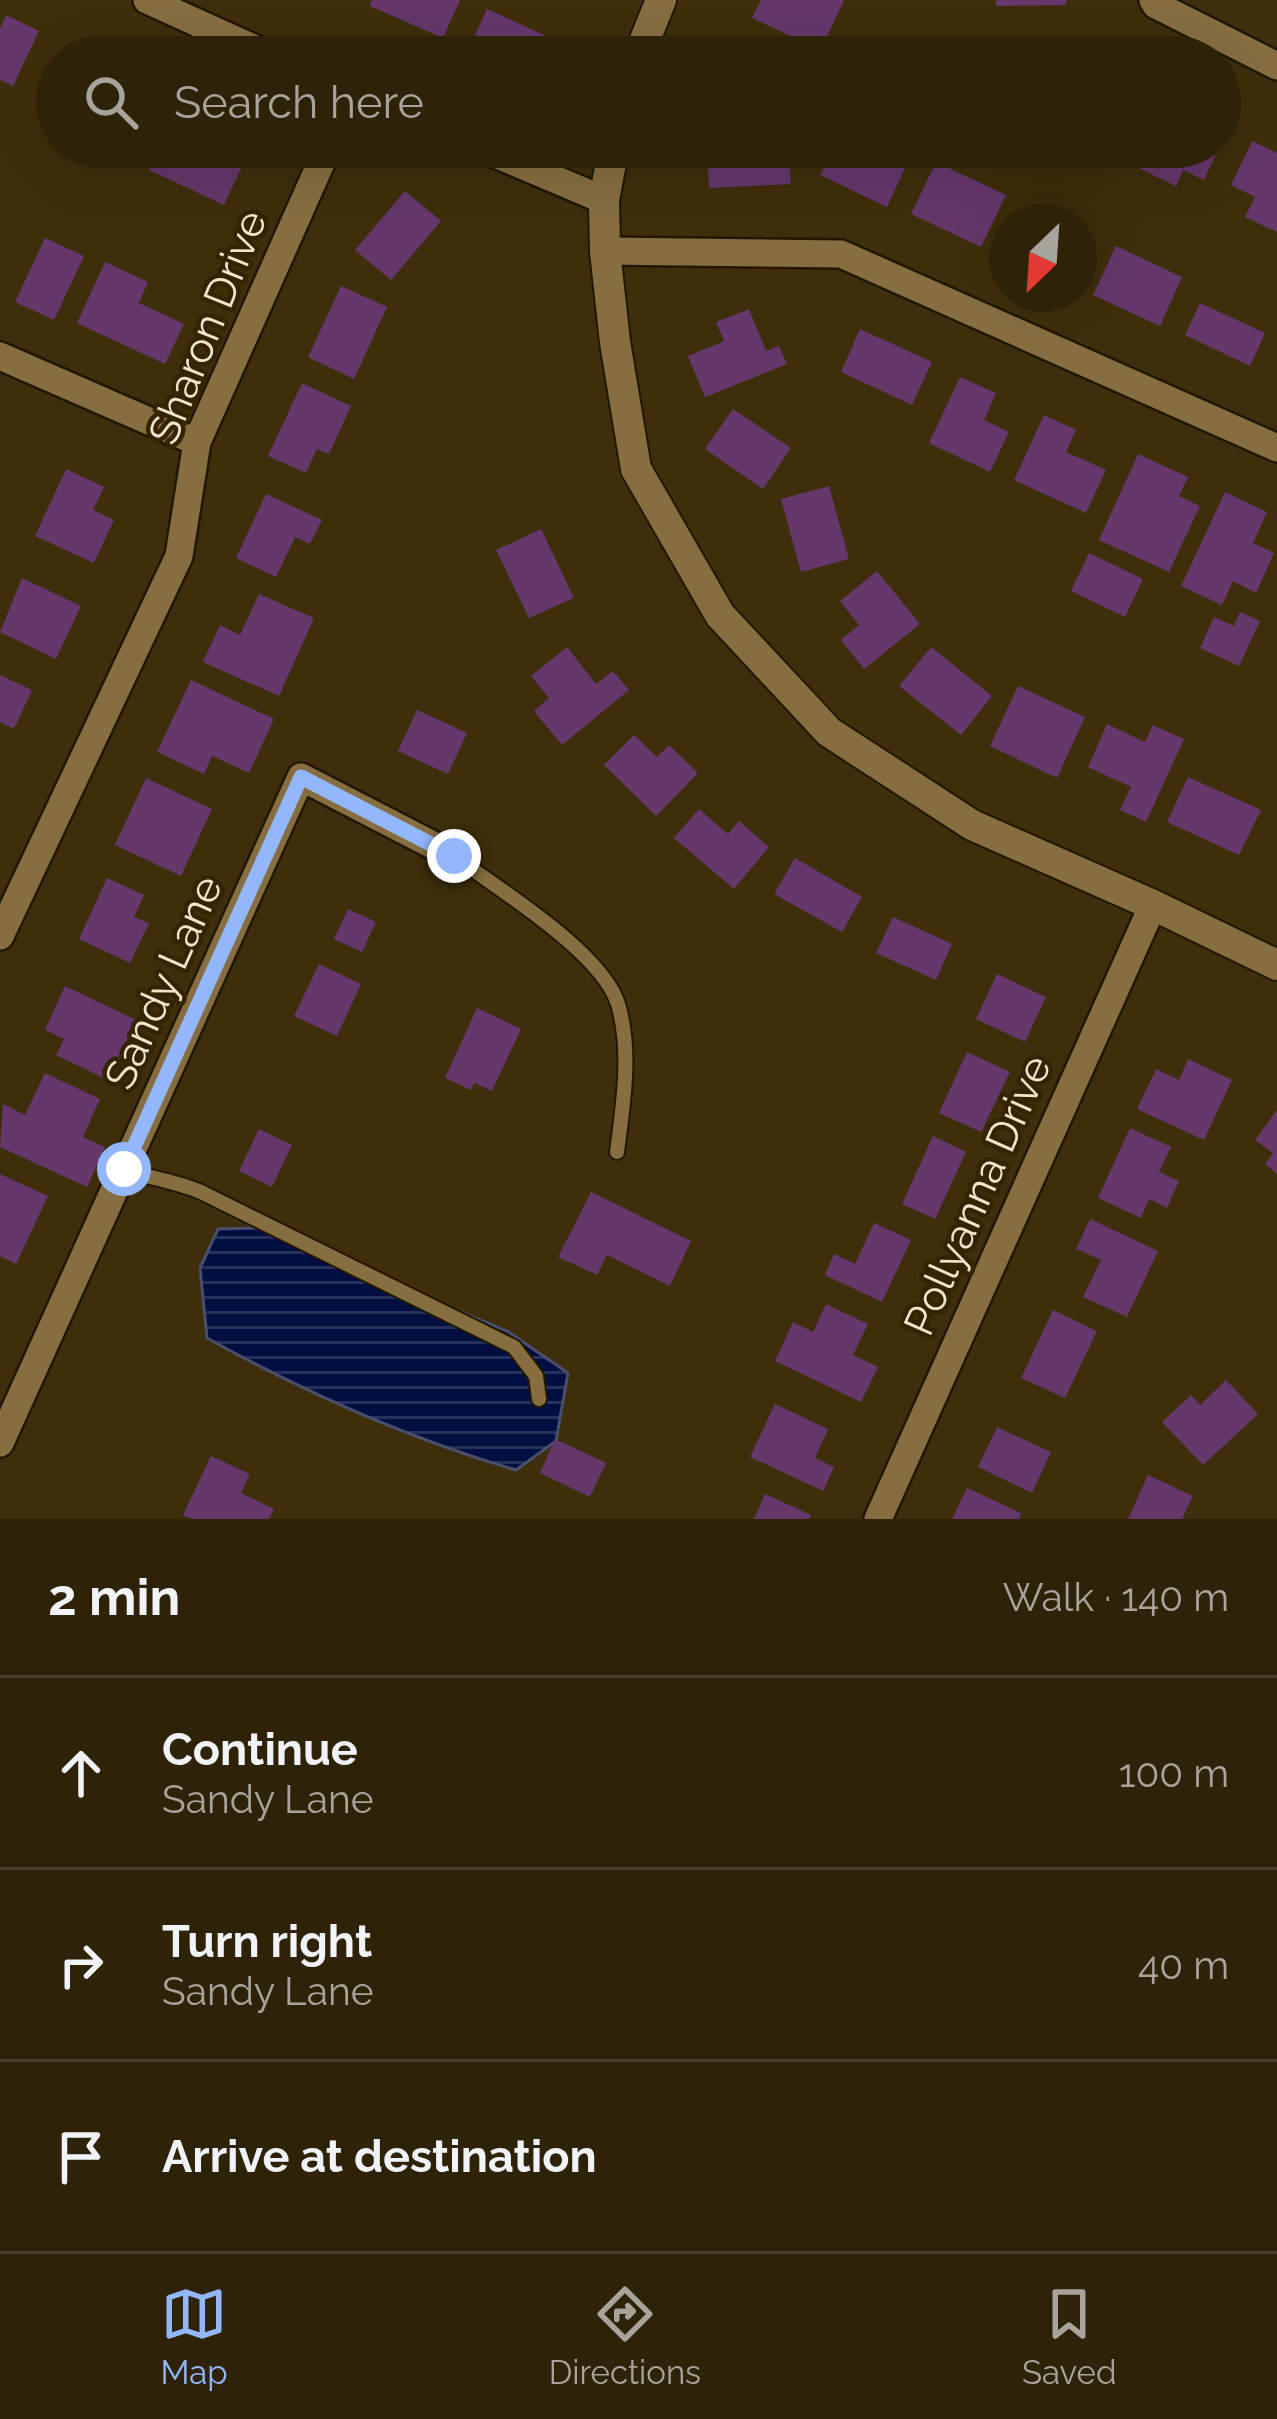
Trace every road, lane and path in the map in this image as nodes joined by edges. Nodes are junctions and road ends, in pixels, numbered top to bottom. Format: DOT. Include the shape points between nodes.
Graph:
graph roads {
  1 [pos="147,0"];
  2 [pos="662,0"];
  3 [pos="1153,0"];
  4 [pos="227,36"];
  5 [pos="647,36"];
  6 [pos="1217,36"];
  7 [pos="1241,48"];
  8 [pos="1277,66"];
  9 [pos="319,168"];
  10 [pos="529,168"];
  11 [pos="610,168"];
  12 [pos="604,200"];
  13 [pos="605,251"];
  14 [pos="0,356"];
  15 [pos="197,442"];
  16 [pos="1277,448"];
  17 [pos="454,856"];
  18 [pos="1154,905"];
  19 [pos="0,936"];
  20 [pos="1277,965"];
  21 [pos="617,1152"];
  22 [pos="124,1169"];
  23 [pos="539,1399"];
  24 [pos="0,1443"];
  25 [pos="878,1519"];
  1 -- 4 [label="street"];
  2 -- 5 [label="street"];
  3 -- 6 [label="street"];
  7 -- 8 [label="street"];
  9 -- 15 [label="street, Sharon Drive"];
  10 -- 12 [label="street"];
  11 -- 12 [label="street"];
  12 -- 13 [label="street"];
  13 -- 16 [label="street" via="841,254"];
  13 -- 18 [label="street" via="636,469 719,615 829,731 972,825"];
  14 -- 15 [label="street"];
  15 -- 19 [label="street, Sharon Drive" via="179,556"];
  17 -- 21 [label="lane" via="577,950 617,1000 625,1068"];
  17 -- 22 [label="street, Sandy Lane" via="301,777"];
  18 -- 20 [label="street"];
  18 -- 25 [label="street, Pollyanna Drive"];
  22 -- 23 [label="lane" via="201,1192 514,1347 536,1376"];
  22 -- 24 [label="street, Sandy Lane"];
}
